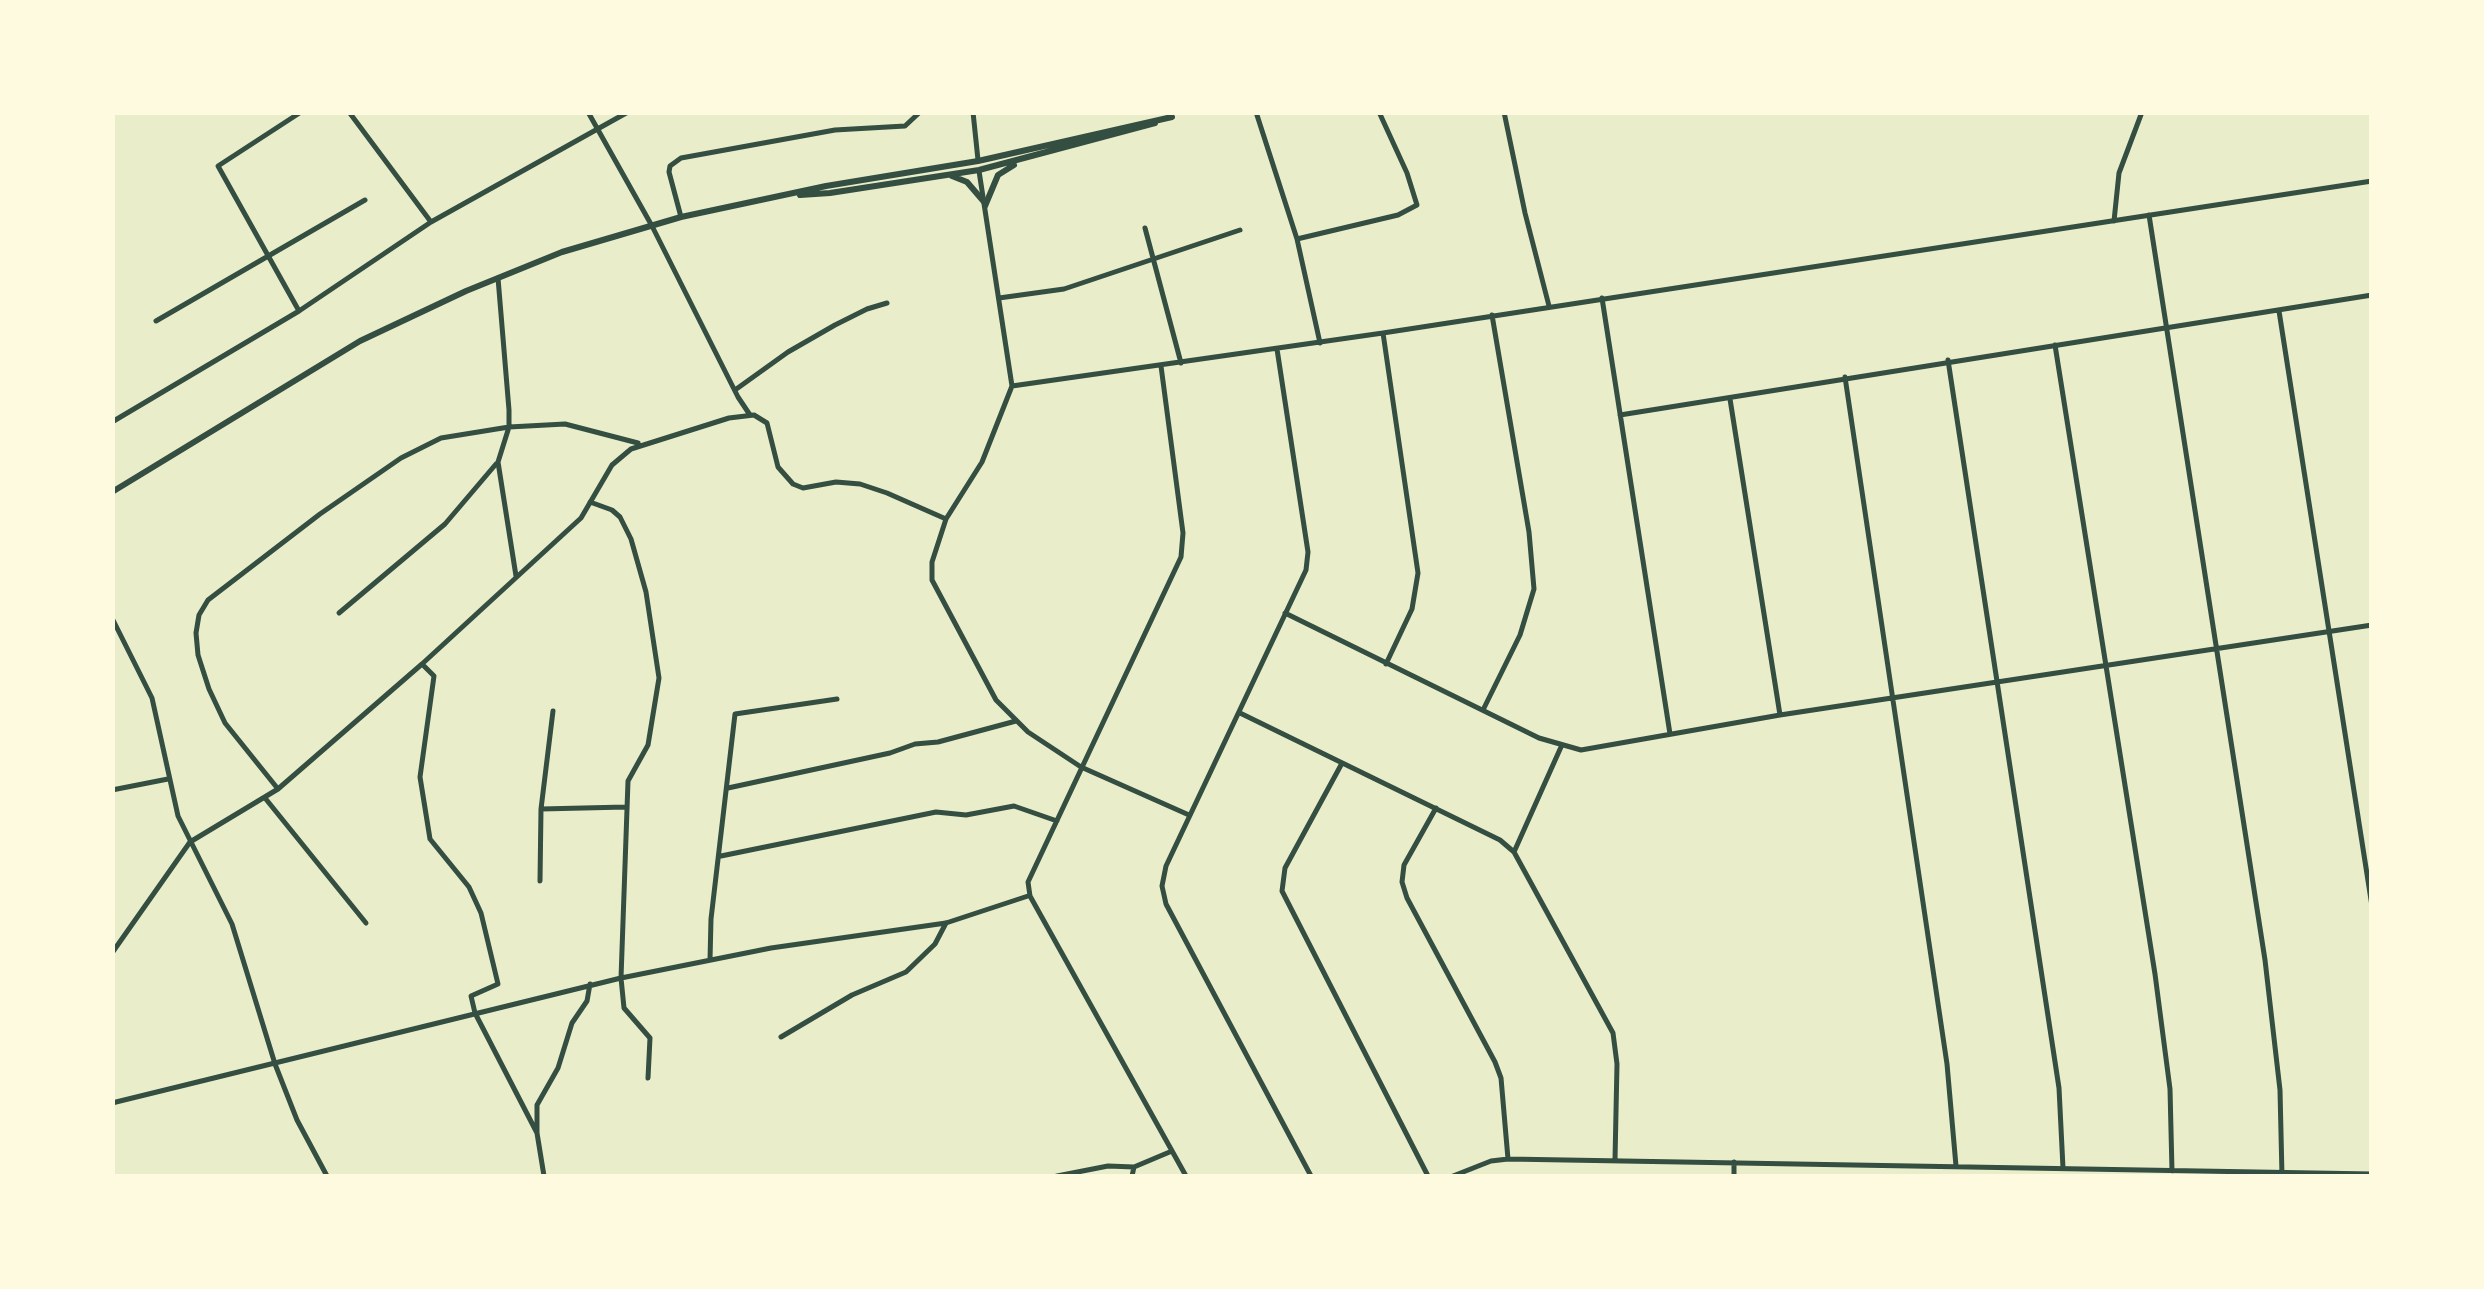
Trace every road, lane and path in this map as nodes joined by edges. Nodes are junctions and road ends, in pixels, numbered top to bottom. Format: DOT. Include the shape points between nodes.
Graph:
graph roads {
  1 [pos="301,112"];
  2 [pos="348,112"];
  3 [pos="588,112"];
  4 [pos="628,112"];
  5 [pos="920,112"];
  6 [pos="973,112"];
  7 [pos="1184,112"];
  8 [pos="1256,112"];
  9 [pos="1378,112"];
  10 [pos="1504,112"];
  11 [pos="2142,112"];
  12 [pos="1172,117"];
  13 [pos="596,129"];
  14 [pos="1024,159"];
  15 [pos="978,161"];
  16 [pos="979,170"];
  17 [pos="950,175"];
  18 [pos="2372,181"];
  19 [pos="790,195"];
  20 [pos="365,200"];
  21 [pos="985,204"];
  22 [pos="2149,215"];
  23 [pos="681,217"];
  24 [pos="2114,221"];
  25 [pos="431,222"];
  26 [pos="652,226"];
  27 [pos="1145,228"];
  28 [pos="1240,230"];
  29 [pos="1298,239"];
  30 [pos="266,257"];
  31 [pos="1151,260"];
  32 [pos="498,277"];
  33 [pos="2372,295"];
  34 [pos="999,298"];
  35 [pos="1602,298"];
  36 [pos="887,303"];
  37 [pos="1549,306"];
  38 [pos="2279,310"];
  39 [pos="299,312"];
  40 [pos="1492,314"];
  41 [pos="156,321"];
  42 [pos="2167,326"];
  43 [pos="1383,334"];
  44 [pos="1320,343"];
  45 [pos="2055,345"];
  46 [pos="1277,349"];
  47 [pos="1948,360"];
  48 [pos="1181,363"];
  49 [pos="1162,366"];
  50 [pos="1845,377"];
  51 [pos="1012,386"];
  52 [pos="735,390"];
  53 [pos="1730,399"];
  54 [pos="1620,414"];
  55 [pos="750,415"];
  56 [pos="112,422"];
  57 [pos="508,427"];
  58 [pos="641,444"];
  59 [pos="498,462"];
  60 [pos="112,492"];
  61 [pos="590,502"];
  62 [pos="946,519"];
  63 [pos="516,576"];
  64 [pos="338,612"];
  65 [pos="1285,613"];
  66 [pos="112,618"];
  67 [pos="2372,625"];
  68 [pos="2330,631"];
  69 [pos="2215,647"];
  70 [pos="422,664"];
  71 [pos="1386,664"];
  72 [pos="2107,667"];
  73 [pos="1998,683"];
  74 [pos="837,699"];
  75 [pos="1891,700"];
  76 [pos="1483,710"];
  77 [pos="554,712"];
  78 [pos="1240,712"];
  79 [pos="1780,715"];
  80 [pos="1016,721"];
  81 [pos="1670,734"];
  82 [pos="1561,747"];
  83 [pos="1341,764"];
  84 [pos="1081,767"];
  85 [pos="168,779"];
  86 [pos="728,788"];
  87 [pos="278,789"];
  88 [pos="112,790"];
  89 [pos="265,798"];
  90 [pos="626,807"];
  91 [pos="1436,808"];
  92 [pos="542,809"];
  93 [pos="1189,815"];
  94 [pos="1057,821"];
  95 [pos="190,842"];
  96 [pos="1514,852"];
  97 [pos="721,856"];
  98 [pos="540,881"];
  99 [pos="1030,896"];
  100 [pos="2372,906"];
  101 [pos="366,923"];
  102 [pos="946,923"];
  103 [pos="112,953"];
  104 [pos="710,960"];
  105 [pos="621,978"];
  106 [pos="590,984"];
  107 [pos="475,1013"];
  108 [pos="782,1038"];
  109 [pos="274,1064"];
  110 [pos="648,1078"];
  111 [pos="112,1103"];
  112 [pos="537,1133"];
  113 [pos="1172,1150"];
  114 [pos="1508,1159"];
  115 [pos="1615,1160"];
  116 [pos="1734,1162"];
  117 [pos="1956,1166"];
  118 [pos="1134,1167"];
  119 [pos="2063,1168"];
  120 [pos="2172,1170"];
  121 [pos="2282,1174"];
  122 [pos="2372,1174"];
  123 [pos="327,1176"];
  124 [pos="544,1176"];
  125 [pos="1057,1176"];
  126 [pos="1132,1176"];
  127 [pos="1186,1176"];
  128 [pos="1311,1176"];
  129 [pos="1428,1176"];
  130 [pos="1453,1176"];
  131 [pos="1734,1176"];
  1 -- 30 [label="street" via="218,166"];
  2 -- 25 [label="street"];
  3 -- 13 [label="street"];
  4 -- 13 [label="street"];
  5 -- 23 [label="street" via="905,126 835,130 680,158 669,172"];
  6 -- 15 [label="street"];
  7 -- 12 [label="street"];
  8 -- 29 [label="street"];
  9 -- 29 [label="street" via="1407,172 1414,208"];
  10 -- 37 [label="street"];
  11 -- 24 [label="street" via="2119,172"];
  12 -- 14 [label="street"];
  12 -- 15 [label="street"];
  13 -- 25 [label="street"];
  13 -- 26 [label="street"];
  14 -- 16 [label="street"];
  14 -- 21 [label="street" via="998,175"];
  15 -- 16 [label="street"];
  15 -- 19 [label="street"];
  16 -- 17 [label="street"];
  16 -- 21 [label="street"];
  17 -- 19 [label="street"];
  17 -- 21 [label="street" via="967,182"];
  18 -- 22 [label="street"];
  19 -- 23 [label="street"];
  20 -- 30 [label="street"];
  21 -- 34 [label="street"];
  22 -- 24 [label="street"];
  22 -- 42 [label="street"];
  23 -- 26 [label="street"];
  24 -- 35 [label="street"];
  25 -- 39 [label="street"];
  26 -- 32 [label="street"];
  26 -- 52 [label="street"];
  27 -- 31 [label="street"];
  28 -- 31 [label="street"];
  29 -- 44 [label="street"];
  30 -- 39 [label="street"];
  30 -- 41 [label="street"];
  31 -- 34 [label="street" via="1064,290"];
  31 -- 48 [label="street"];
  32 -- 57 [label="street"];
  32 -- 60 [label="street" via="360,342"];
  33 -- 38 [label="street"];
  34 -- 51 [label="street"];
  35 -- 37 [label="street"];
  35 -- 54 [label="street"];
  36 -- 52 [label="street" via="835,325"];
  37 -- 40 [label="street"];
  38 -- 42 [label="street"];
  38 -- 68 [label="street"];
  39 -- 56 [label="street"];
  40 -- 43 [label="street"];
  40 -- 76 [label="street" via="1534,589"];
  42 -- 45 [label="street"];
  42 -- 69 [label="street"];
  43 -- 44 [label="street"];
  43 -- 71 [label="street" via="1418,573 1412,609"];
  44 -- 46 [label="street"];
  45 -- 47 [label="street"];
  45 -- 72 [label="street"];
  46 -- 48 [label="street"];
  46 -- 65 [label="street" via="1308,552"];
  47 -- 50 [label="street"];
  47 -- 73 [label="street"];
  48 -- 49 [label="street"];
  49 -- 51 [label="street"];
  49 -- 84 [label="street" via="1183,533 1180,558"];
  50 -- 53 [label="street"];
  50 -- 75 [label="street"];
  51 -- 62 [label="street" via="982,462"];
  52 -- 55 [label="street"];
  53 -- 54 [label="street"];
  53 -- 79 [label="street"];
  54 -- 81 [label="street"];
  55 -- 58 [label="street"];
  55 -- 62 [label="street" via="764,418 778,468 793,484 860,484"];
  57 -- 58 [label="street" via="565,424"];
  57 -- 59 [label="street"];
  57 -- 87 [label="street" via="422,446 320,514 208,600 198,615 198,654 209,689 225,723"];
  58 -- 61 [label="street" via="612,465"];
  59 -- 63 [label="street"];
  59 -- 64 [label="street" via="444,524"];
  61 -- 63 [label="street"];
  61 -- 90 [label="street" via="620,517 631,540 658,678 648,745 628,781"];
  62 -- 80 [label="street" via="932,580 996,700"];
  63 -- 70 [label="street"];
  65 -- 71 [label="street"];
  65 -- 78 [label="street"];
  66 -- 85 [label="street" via="152,698"];
  67 -- 68 [label="street"];
  68 -- 69 [label="street"];
  68 -- 100 [label="street"];
  69 -- 72 [label="street"];
  69 -- 121 [label="street" via="2266,960"];
  70 -- 87 [label="street"];
  70 -- 107 [label="street" via="434,676 420,777 425,818 430,838 481,912 498,984 471,996"];
  71 -- 76 [label="street"];
  72 -- 73 [label="street"];
  72 -- 120 [label="street" via="2170,1088"];
  73 -- 75 [label="street"];
  73 -- 119 [label="street" via="2059,1088"];
  74 -- 86 [label="street" via="735,714"];
  75 -- 79 [label="street"];
  75 -- 117 [label="street" via="1947,1064"];
  76 -- 82 [label="street"];
  77 -- 92 [label="street"];
  78 -- 83 [label="street"];
  78 -- 93 [label="street"];
  79 -- 81 [label="street"];
  80 -- 84 [label="street"];
  80 -- 86 [label="street"];
  81 -- 82 [label="street" via="1581,750"];
  82 -- 96 [label="street"];
  83 -- 91 [label="street"];
  83 -- 129 [label="street" via="1285,868 1282,891"];
  84 -- 93 [label="street"];
  84 -- 94 [label="street"];
  85 -- 88 [label="street"];
  85 -- 95 [label="street"];
  86 -- 97 [label="street"];
  87 -- 89 [label="street"];
  89 -- 95 [label="street"];
  89 -- 101 [label="street"];
  90 -- 92 [label="street"];
  90 -- 105 [label="street"];
  91 -- 96 [label="street"];
  91 -- 114 [label="street" via="1404,865 1402,882 1496,1062"];
  92 -- 98 [label="street"];
  93 -- 128 [label="street" via="1163,875 1166,904"];
  94 -- 97 [label="street" via="1010,806 966,815 936,812"];
  94 -- 99 [label="street" via="1028,882"];
  95 -- 103 [label="street"];
  95 -- 109 [label="street" via="232,924"];
  96 -- 115 [label="street" via="1617,1045"];
  97 -- 104 [label="street"];
  99 -- 102 [label="street"];
  99 -- 113 [label="street"];
  102 -- 104 [label="street"];
  102 -- 108 [label="street" via="906,972 852,995"];
  104 -- 105 [label="street"];
  105 -- 106 [label="street"];
  105 -- 110 [label="street" via="624,1008 650,1038"];
  106 -- 107 [label="street"];
  106 -- 112 [label="street" via="537,1105"];
  107 -- 109 [label="street"];
  107 -- 112 [label="street"];
  109 -- 111 [label="street"];
  109 -- 123 [label="street"];
  112 -- 124 [label="street"];
  113 -- 118 [label="street"];
  113 -- 127 [label="street"];
  114 -- 115 [label="street"];
  114 -- 130 [label="street"];
  115 -- 116 [label="street"];
  116 -- 117 [label="street"];
  116 -- 131 [label="street"];
  117 -- 119 [label="street"];
  118 -- 125 [label="street"];
  118 -- 126 [label="street"];
  119 -- 120 [label="street"];
  120 -- 121 [label="street"];
  121 -- 122 [label="street"];
}
